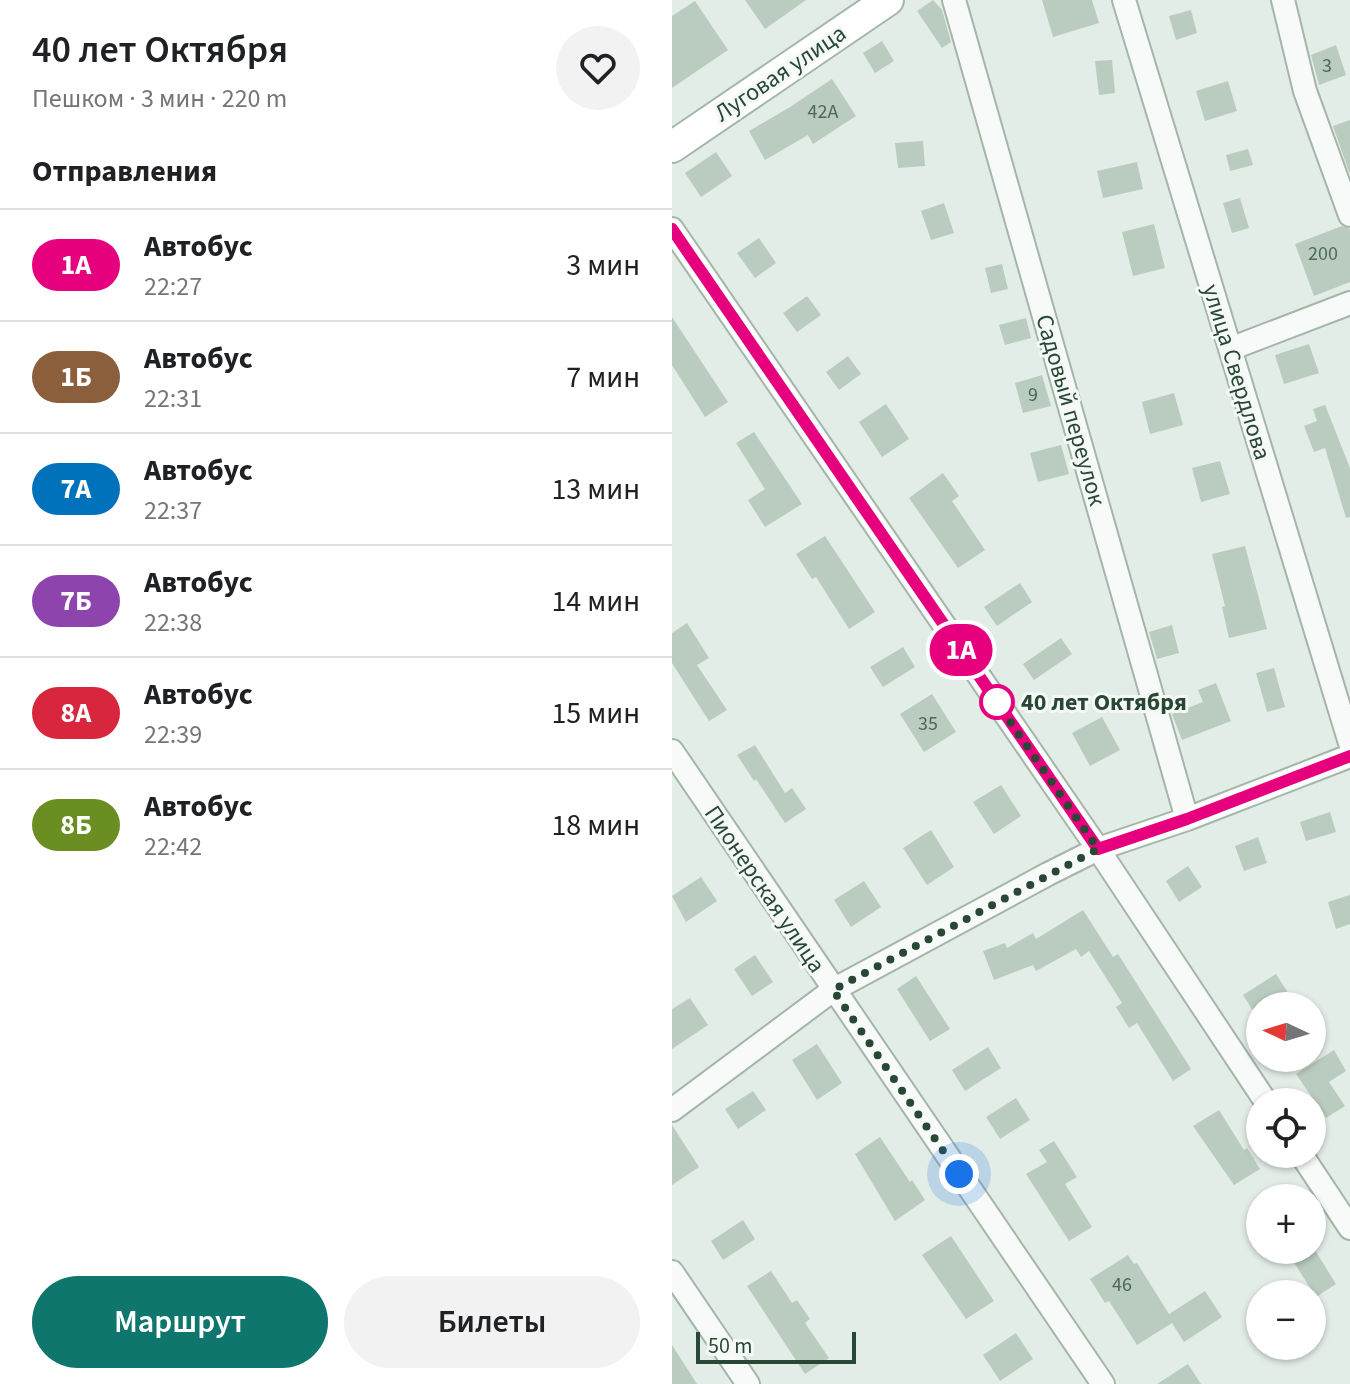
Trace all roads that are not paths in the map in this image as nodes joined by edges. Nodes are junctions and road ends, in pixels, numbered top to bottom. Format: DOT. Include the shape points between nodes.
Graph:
graph roads {
  1 [pos="888,0"];
  2 [pos="954,0"];
  3 [pos="1124,0"];
  4 [pos="1283,0"];
  5 [pos="857,8"];
  6 [pos="672,147"];
  7 [pos="1350,215"];
  8 [pos="672,229"];
  9 [pos="1350,303"];
  10 [pos="1230,349"];
  11 [pos="1350,743"];
  12 [pos="672,751"];
  13 [pos="1350,756"];
  14 [pos="1187,819"];
  15 [pos="1098,849"];
  16 [pos="833,990"];
  17 [pos="1257,1088"];
  18 [pos="672,1110"];
  19 [pos="1310,1168"];
  20 [pos="1350,1228"];
  21 [pos="672,1272"];
  22 [pos="748,1384"];
  23 [pos="1103,1384"];
  1 -- 5 [label="street, Луговая улица"];
  2 -- 14 [label="street, Садовый переулок"];
  3 -- 10 [label="street, улица Свердлова"];
  4 -- 7 [label="street" via="1305,91"];
  5 -- 6 [label="street, Луговая улица"];
  8 -- 15 [label="street"];
  9 -- 10 [label="street"];
  10 -- 11 [label="street, улица Свердлова"];
  12 -- 16 [label="street, Пионерская улица"];
  13 -- 14 [label="street"];
  14 -- 15 [label="street"];
  15 -- 16 [label="street"];
  15 -- 17 [label="street"];
  16 -- 18 [label="street"];
  16 -- 23 [label="street, Пионерская улица"];
  19 -- 20 [label="street"];
  21 -- 22 [label="street"];
}
